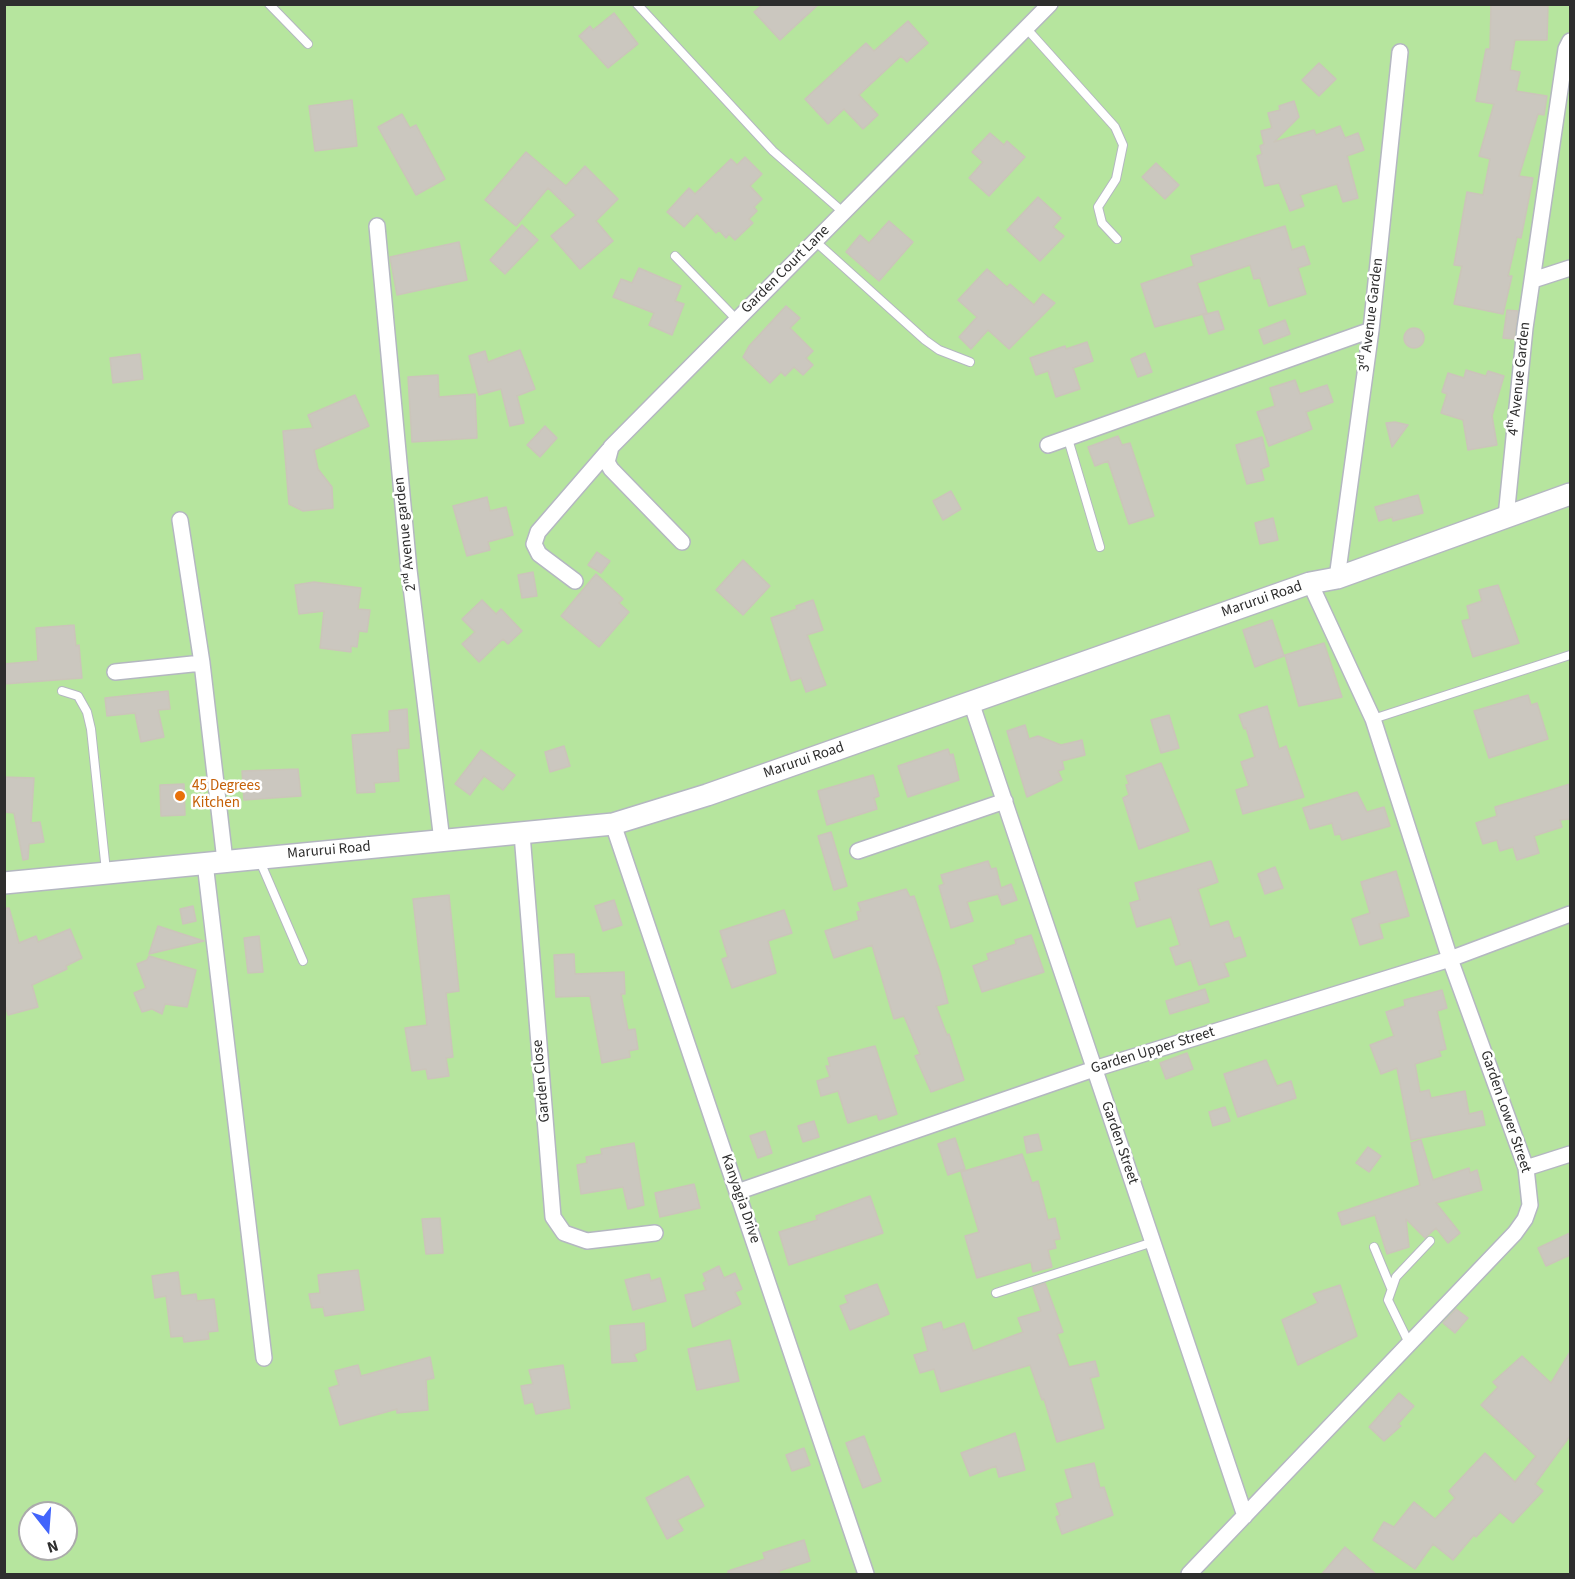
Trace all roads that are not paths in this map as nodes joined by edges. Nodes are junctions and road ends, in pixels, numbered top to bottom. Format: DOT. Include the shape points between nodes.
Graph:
graph roads {
  1 [pos="269,4"];
  2 [pos="637,4"];
  3 [pos="1050,4"];
  4 [pos="1027,29"];
  5 [pos="1570,41"];
  6 [pos="308,44"];
  7 [pos="1400,52"];
  8 [pos="844,213"];
  9 [pos="377,226"];
  10 [pos="1117,239"];
  11 [pos="815,241"];
  12 [pos="675,256"];
  13 [pos="1570,268"];
  14 [pos="1533,280"];
  15 [pos="736,320"];
  16 [pos="1371,330"];
  17 [pos="970,362"];
  18 [pos="1068,439"];
  19 [pos="1048,445"];
  20 [pos="609,450"];
  21 [pos="1570,494"];
  22 [pos="1506,517"];
  23 [pos="180,520"];
  24 [pos="682,542"];
  25 [pos="1100,547"];
  26 [pos="1337,578"];
  27 [pos="575,581"];
  28 [pos="1310,583"];
  29 [pos="1570,655"];
  30 [pos="202,663"];
  31 [pos="115,672"];
  32 [pos="62,691"];
  33 [pos="971,702"];
  34 [pos="1373,719"];
  35 [pos="1005,801"];
  36 [pos="613,824"];
  37 [pos="522,834"];
  38 [pos="442,842"];
  39 [pos="858,851"];
  40 [pos="258,858"];
  41 [pos="215,862"];
  42 [pos="106,873"];
  43 [pos="4,883"];
  44 [pos="1570,914"];
  45 [pos="1450,959"];
  46 [pos="303,961"];
  47 [pos="1094,1069"];
  48 [pos="1570,1154"];
  49 [pos="1526,1168"];
  50 [pos="737,1191"];
  51 [pos="655,1233"];
  52 [pos="1430,1241"];
  53 [pos="1153,1242"];
  54 [pos="1374,1247"];
  55 [pos="1391,1288"];
  56 [pos="996,1293"];
  57 [pos="1410,1344"];
  58 [pos="264,1358"];
  59 [pos="1245,1516"];
  60 [pos="866,1575"];
  61 [pos="1189,1575"];
  1 -- 6 [label="lane"];
  2 -- 8 [label="lane" via="773,151"];
  3 -- 4 [label="street, Garden Court Lane"];
  4 -- 8 [label="street, Garden Court Lane"];
  4 -- 10 [label="lane" via="1115,127 1123,146 1116,179 1098,207 1102,223"];
  5 -- 14 [label="street, 4ᵗʰ Avenue Garden"];
  7 -- 16 [label="street, 3ʳᵈ Avenue Garden"];
  8 -- 11 [label="street, Garden Court Lane"];
  9 -- 38 [label="street, 2ⁿᵈ Avenue garden" via="409,570"];
  11 -- 15 [label="street, Garden Court Lane"];
  11 -- 17 [label="lane" via="925,340"];
  12 -- 15 [label="lane"];
  13 -- 14 [label="street"];
  14 -- 22 [label="street, 4ᵗʰ Avenue Garden"];
  15 -- 20 [label="street, Garden Court Lane"];
  16 -- 18 [label="street"];
  16 -- 26 [label="street, 3ʳᵈ Avenue Garden"];
  18 -- 19 [label="street"];
  18 -- 25 [label="lane"];
  20 -- 24 [label="street" via="607,462 611,469"];
  20 -- 27 [label="street, Garden Court Lane" via="538,532 534,544 539,554"];
  21 -- 22 [label="street, Marurui Road"];
  22 -- 26 [label="street, Marurui Road"];
  23 -- 30 [label="street"];
  26 -- 28 [label="street, Marurui Road"];
  28 -- 33 [label="street, Marurui Road"];
  28 -- 34 [label="street, Garden Lower Street"];
  29 -- 34 [label="lane"];
  30 -- 31 [label="street"];
  30 -- 41 [label="street"];
  32 -- 42 [label="lane" via="78,696 87,712"];
  33 -- 35 [label="street, Garden Street"];
  33 -- 36 [label="street, Marurui Road"];
  34 -- 45 [label="street, Garden Lower Street"];
  35 -- 39 [label="street"];
  35 -- 47 [label="street, Garden Street"];
  36 -- 37 [label="street, Marurui Road"];
  36 -- 50 [label="street, Kanyagia Drive"];
  37 -- 38 [label="street, Marurui Road"];
  37 -- 51 [label="street, Garden Close" via="553,1217 564,1233 587,1241"];
  38 -- 40 [label="street, Marurui Road"];
  40 -- 41 [label="street, Marurui Road"];
  40 -- 46 [label="lane"];
  41 -- 42 [label="street, Marurui Road"];
  41 -- 58 [label="street"];
  42 -- 43 [label="street, Marurui Road"];
  44 -- 45 [label="street, Garden Upper Street"];
  45 -- 47 [label="street, Garden Upper Street"];
  45 -- 49 [label="street, Garden Lower Street"];
  47 -- 50 [label="street, Garden Upper Street"];
  47 -- 53 [label="street, Garden Street"];
  48 -- 49 [label="street"];
  49 -- 57 [label="street, Garden Lower Street" via="1530,1205 1525,1219"];
  50 -- 60 [label="street, Kanyagia Drive"];
  52 -- 55 [label="lane" via="1396,1277"];
  53 -- 56 [label="lane"];
  53 -- 59 [label="street, Garden Street"];
  54 -- 55 [label="lane"];
  55 -- 57 [label="lane" via="1389,1300"];
  57 -- 59 [label="street, Garden Lower Street"];
  59 -- 61 [label="street, Garden Lower Street"];
}
